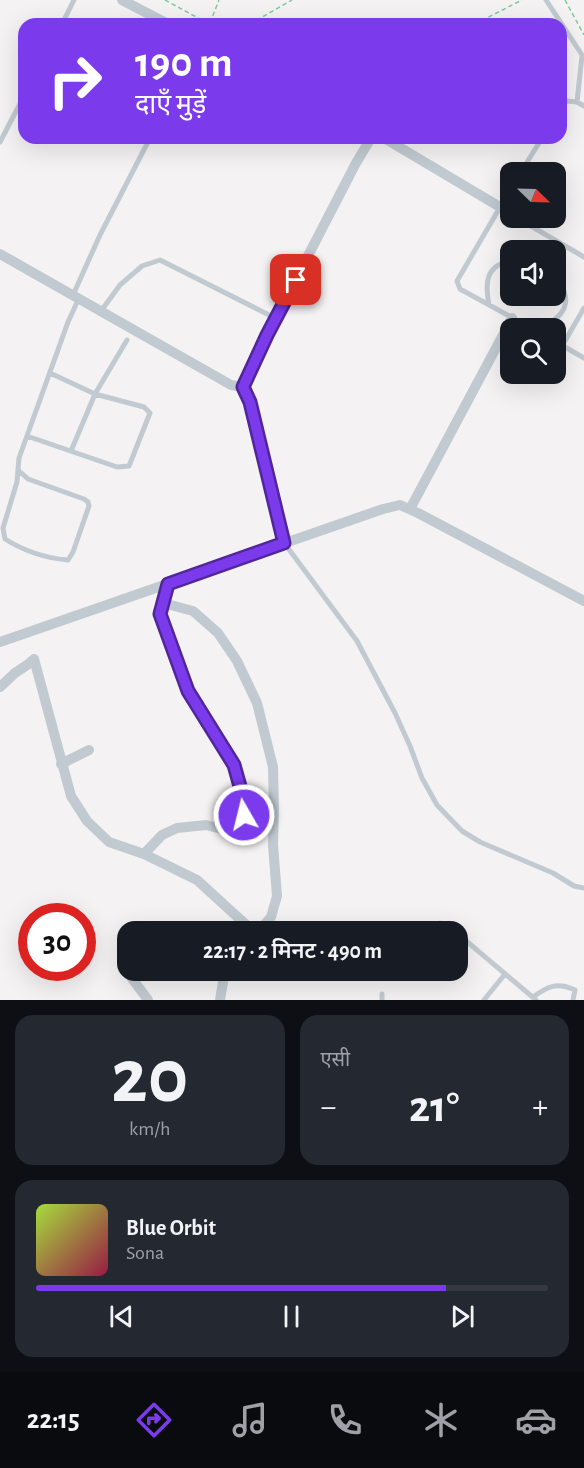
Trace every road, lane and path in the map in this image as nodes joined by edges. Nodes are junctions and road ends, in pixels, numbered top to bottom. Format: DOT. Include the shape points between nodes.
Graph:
graph roads {
  1 [pos="74,0"];
  2 [pos="123,0"];
  3 [pos="165,0"];
  4 [pos="219,0"];
  5 [pos="292,0"];
  6 [pos="522,0"];
  7 [pos="546,0"];
  8 [pos="565,0"];
  9 [pos="65,18"];
  10 [pos="157,18"];
  11 [pos="199,18"];
  12 [pos="212,18"];
  13 [pos="260,18"];
  14 [pos="487,18"];
  15 [pos="558,18"];
  16 [pos="567,32"];
  17 [pos="584,35"];
  18 [pos="583,57"];
  19 [pos="567,101"];
  20 [pos="577,102"];
  21 [pos="584,106"];
  22 [pos="18,108"];
  23 [pos="0,142"];
  24 [pos="147,144"];
  25 [pos="367,144"];
  26 [pos="394,144"];
  27 [pos="538,144"];
  28 [pos="527,162"];
  29 [pos="500,207"];
  30 [pos="534,228"];
  31 [pos="0,254"];
  32 [pos="584,257"];
  33 [pos="500,264"];
  34 [pos="76,296"];
  35 [pos="489,305"];
  36 [pos="584,309"];
  37 [pos="101,311"];
  38 [pos="512,318"];
  39 [pos="276,319"];
  40 [pos="566,339"];
  41 [pos="127,340"];
  42 [pos="500,340"];
  43 [pos="566,347"];
  44 [pos="584,358"];
  45 [pos="50,373"];
  46 [pos="243,387"];
  47 [pos="95,394"];
  48 [pos="27,435"];
  49 [pos="71,451"];
  50 [pos="18,470"];
  51 [pos="410,509"];
  52 [pos="284,543"];
  53 [pos="168,584"];
  54 [pos="584,601"];
  55 [pos="163,603"];
  56 [pos="0,642"];
  57 [pos="0,687"];
  58 [pos="89,750"];
  59 [pos="61,764"];
  60 [pos="144,854"];
  61 [pos="584,888"];
  62 [pos="244,921"];
  63 [pos="267,921"];
  64 [pos="468,943"];
  65 [pos="505,974"];
  66 [pos="134,981"];
  67 [pos="223,981"];
  68 [pos="534,998"];
  69 [pos="148,1000"];
  70 [pos="220,1000"];
  71 [pos="484,1000"];
  72 [pos="573,1000"];
  1 -- 9 [label="lane"];
  2 -- 10 [label="street"];
  3 -- 11 [label="path"];
  4 -- 12 [label="path"];
  5 -- 13 [label="path"];
  6 -- 14 [label="path"];
  7 -- 15 [label="lane"];
  8 -- 17 [label="path"];
  16 -- 18 [label="lane"];
  18 -- 20 [label="lane"];
  19 -- 20 [label="lane"];
  20 -- 21 [label="lane"];
  22 -- 23 [label="lane"];
  24 -- 34 [label="lane" via="100,235"];
  25 -- 39 [label="street"];
  26 -- 29 [label="street"];
  27 -- 28 [label="lane"];
  29 -- 35 [label="lane" via="457,281 460,289"];
  30 -- 32 [label="lane"];
  31 -- 34 [label="street"];
  33 -- 35 [label="lane" via="487,280"];
  34 -- 37 [label="street"];
  34 -- 45 [label="lane"];
  35 -- 38 [label="lane"];
  36 -- 40 [label="lane"];
  37 -- 39 [label="lane" via="120,285 142,266 160,260"];
  37 -- 46 [label="street" via="231,384"];
  39 -- 46 [label="street"];
  41 -- 47 [label="lane"];
  42 -- 51 [label="street"];
  43 -- 44 [label="lane"];
  45 -- 47 [label="lane"];
  45 -- 48 [label="lane"];
  46 -- 52 [label="street"];
  47 -- 49 [label="lane"];
  47 -- 49 [label="lane" via="150,412 129,466 117,467"];
  48 -- 49 [label="lane"];
  48 -- 50 [label="lane"];
  50 -- 50 [label="lane" via="3,528 4,539 51,559 68,560 88,502 28,479"];
  51 -- 52 [label="street" via="400,505 383,509"];
  51 -- 54 [label="street"];
  52 -- 53 [label="street"];
  52 -- 61 [label="lane" via="357,642 437,805 462,831 480,842"];
  53 -- 55 [label="street"];
  53 -- 56 [label="street"];
  55 -- 60 [label="street" via="160,614 188,691 234,765 244,815 232,829 206,825 177,828 162,835"];
  55 -- 63 [label="street" via="193,611 218,633 257,703 273,767 277,896"];
  57 -- 59 [label="street" via="34,659"];
  58 -- 59 [label="street"];
  59 -- 60 [label="street" via="70,796 87,821 109,842"];
  60 -- 62 [label="street" via="197,880"];
  64 -- 65 [label="lane"];
  65 -- 68 [label="lane"];
  65 -- 71 [label="lane"];
  66 -- 69 [label="street"];
  67 -- 70 [label="street"];
  68 -- 72 [label="lane" via="550,986 566,986 575,990"];
}
